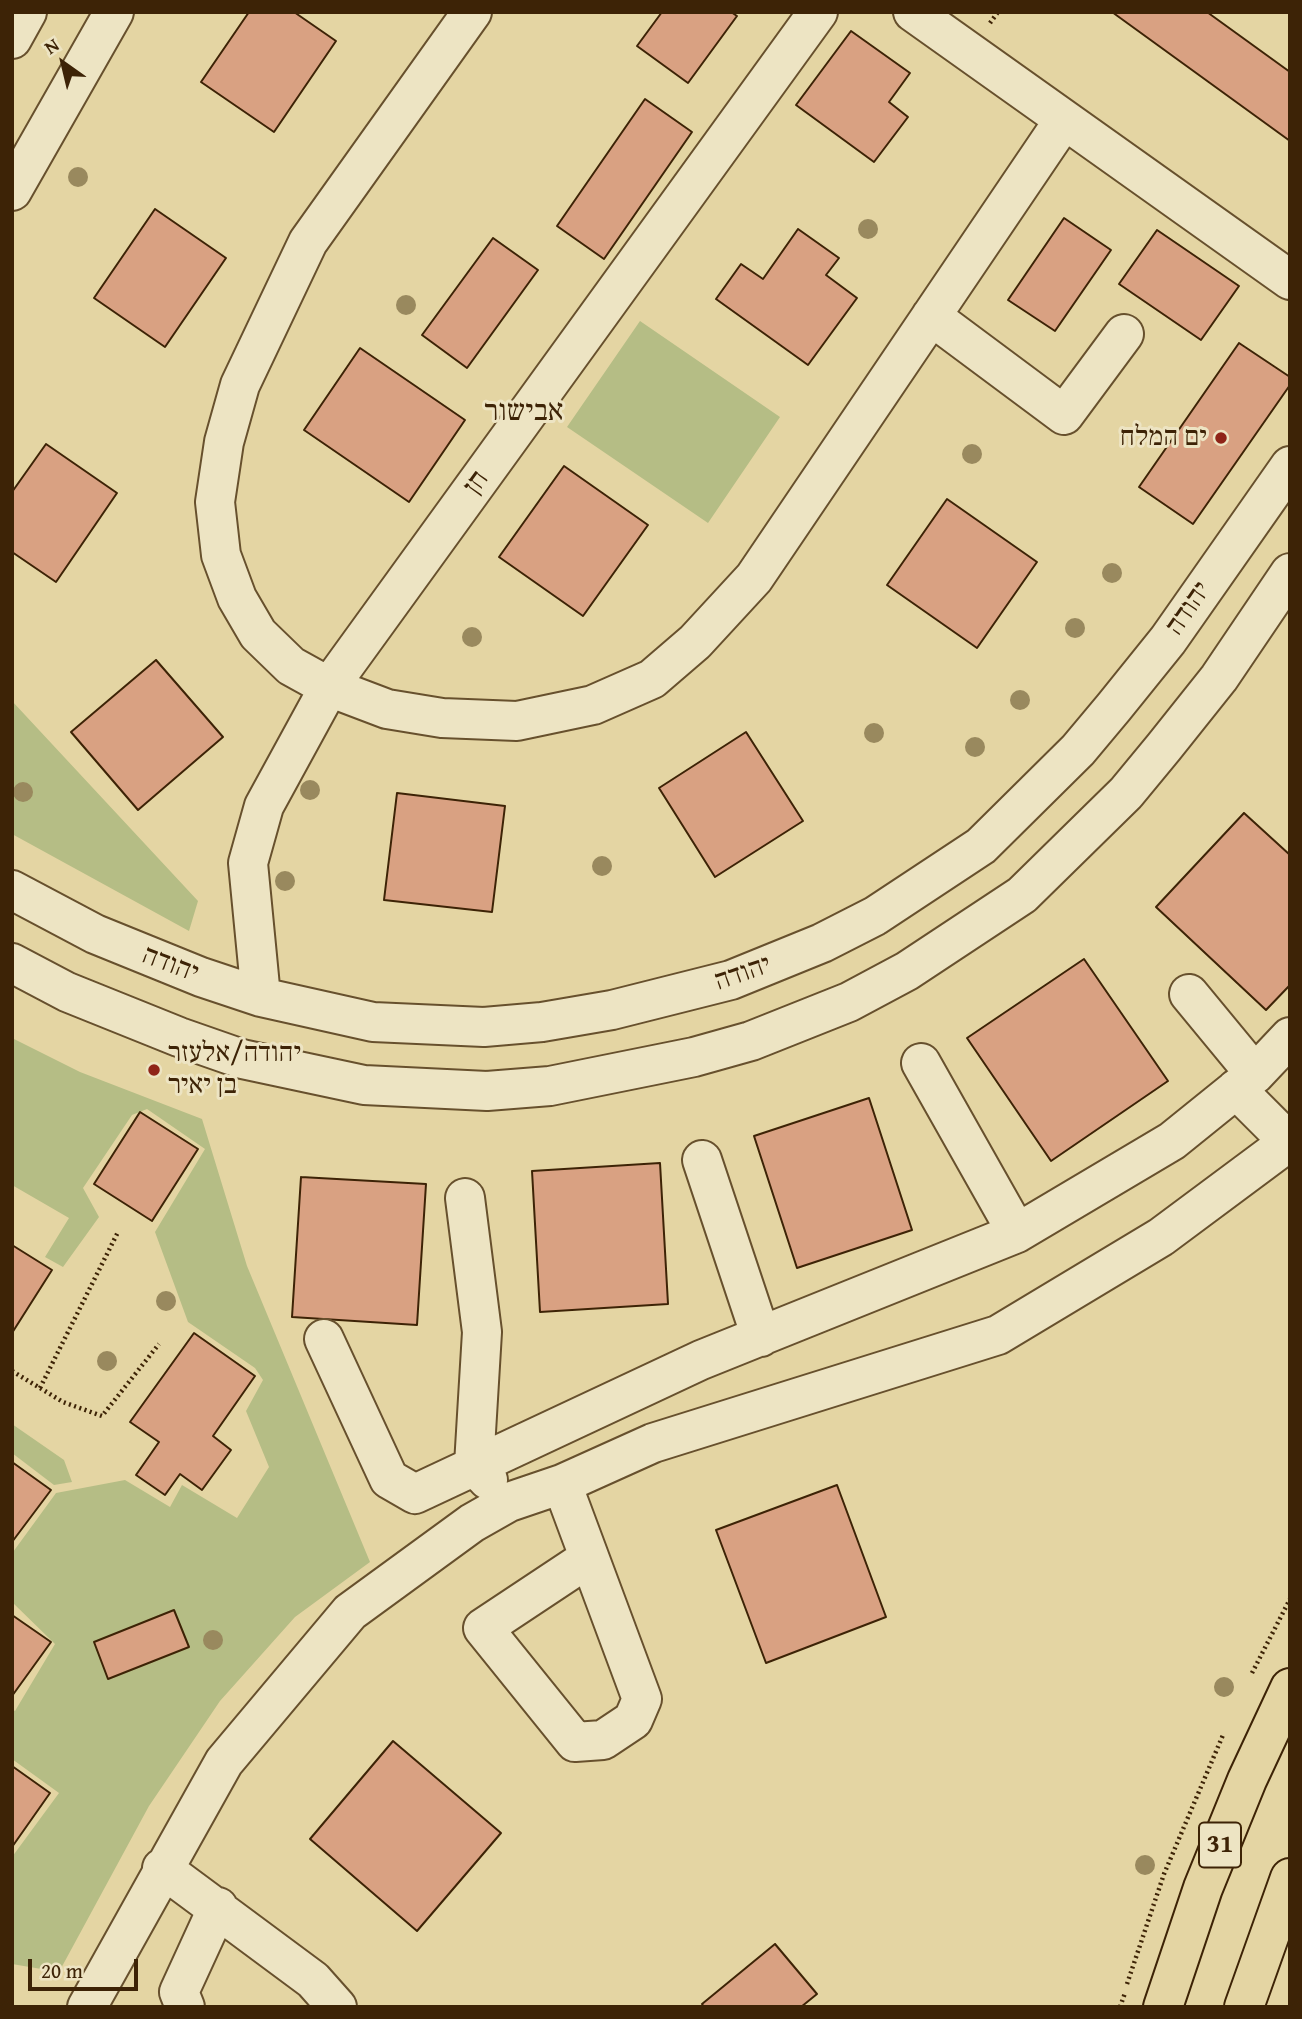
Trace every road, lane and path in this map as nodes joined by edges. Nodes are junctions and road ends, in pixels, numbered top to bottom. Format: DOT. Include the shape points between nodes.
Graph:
graph roads {
  1 [pos="27,12"];
  2 [pos="114,12"];
  3 [pos="472,12"];
  4 [pos="818,12"];
  5 [pos="912,12"];
  6 [pos="12,39"];
  7 [pos="1063,120"];
  8 [pos="12,191"];
  9 [pos="1290,280"];
  10 [pos="931,316"];
  11 [pos="1124,334"];
  12 [pos="1290,466"];
  13 [pos="1290,573"];
  14 [pos="329,687"];
  15 [pos="12,890"];
  16 [pos="12,963"];
  17 [pos="1189,994"];
  18 [pos="261,997"];
  19 [pos="1290,1037"];
  20 [pos="921,1063"];
  21 [pos="1245,1082"];
  22 [pos="1289,1141"];
  23 [pos="702,1160"];
  24 [pos="465,1198"];
  25 [pos="118,1232"];
  26 [pos="1017,1233"];
  27 [pos="761,1336"];
  28 [pos="324,1339"];
  29 [pos="159,1344"];
  30 [pos="12,1371"];
  31 [pos="40,1388"];
  32 [pos="474,1465"];
  33 [pos="562,1484"];
  34 [pos="509,1502"];
  35 [pos="587,1559"];
  36 [pos="1290,1688"];
  37 [pos="162,1868"];
  38 [pos="1290,1878"];
  39 [pos="218,1907"];
  40 [pos="87,2007"];
  41 [pos="185,2007"];
  42 [pos="337,2007"];
  43 [pos="1163,2007"];
  44 [pos="1244,2007"];
  1 -- 6 [label="street"];
  2 -- 8 [label="street"];
  3 -- 14 [label="street" via="308,242 240,385 224,442 215,502 221,555 237,598 258,634 291,666"];
  4 -- 14 [label="street, חן"];
  5 -- 7 [label="street"];
  7 -- 9 [label="street"];
  7 -- 10 [label="street"];
  10 -- 11 [label="street" via="1064,415"];
  10 -- 14 [label="street" via="754,578 695,642 652,679 593,705 517,721 442,718 387,709"];
  12 -- 18 [label="street, יהודה" via="1168,640 1078,750 981,846 886,909 822,943 731,980 678,995 542,1022 484,1027 373,1022"];
  13 -- 16 [label="street" via="1219,678 1126,793 1022,895 907,971 849,1002 751,1041 694,1058 550,1086 486,1091 364,1085 242,1059 67,992"];
  14 -- 18 [label="street, חן" via="264,806 248,863"];
  15 -- 18 [label="street, יהודה" via="149,958"];
  17 -- 21 [label="street"];
  19 -- 21 [label="street"];
  20 -- 26 [label="street"];
  21 -- 22 [label="street"];
  21 -- 26 [label="street" via="1172,1141"];
  22 -- 33 [label="street" via="1161,1237 998,1335 653,1443"];
  23 -- 27 [label="street"];
  24 -- 32 [label="street" via="482,1332"];
  25 -- 31 [label="path"];
  26 -- 27 [label="street"];
  27 -- 32 [label="street"];
  28 -- 32 [label="street" via="389,1479 415,1494"];
  29 -- 31 [label="path" via="102,1416"];
  30 -- 31 [label="path"];
  32 -- 34 [label="street"];
  33 -- 34 [label="street"];
  33 -- 35 [label="street"];
  34 -- 37 [label="street" via="472,1523 350,1612 224,1762"];
  35 -- 35 [label="street" via="642,1699 633,1720 603,1740 575,1742 483,1628"];
  36 -- 43 [label="highway, 31" via="1203,1888"];
  37 -- 39 [label="street"];
  37 -- 40 [label="street"];
  38 -- 44 [label="highway"];
  39 -- 41 [label="street" via="178,1992"];
  39 -- 42 [label="street" via="313,1980"];
}
